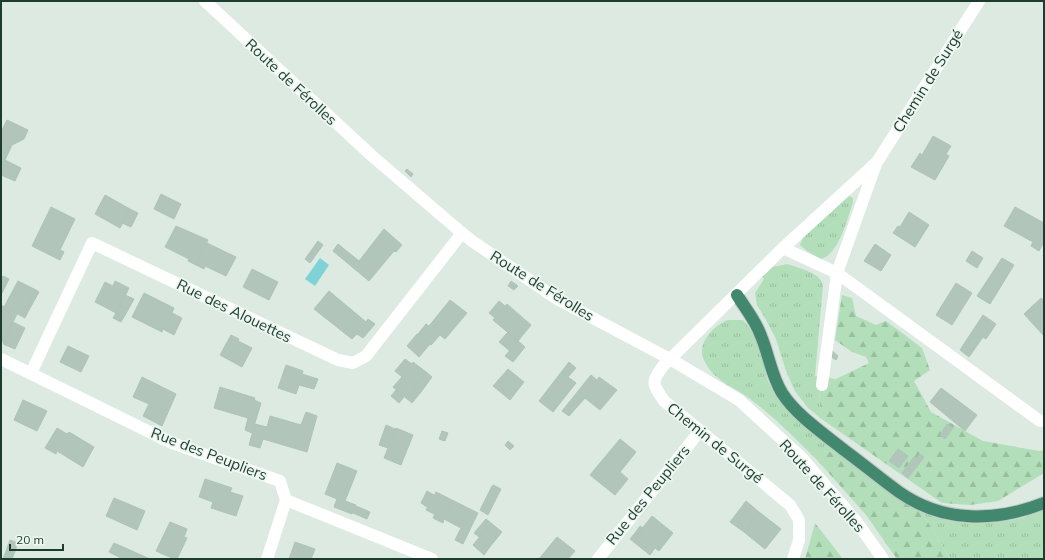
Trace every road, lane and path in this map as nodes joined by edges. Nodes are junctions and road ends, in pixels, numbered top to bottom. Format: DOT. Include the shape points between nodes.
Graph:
graph roads {
  1 [pos="205,1"];
  2 [pos="979,1"];
  3 [pos="876,162"];
  4 [pos="462,233"];
  5 [pos="783,248"];
  6 [pos="837,273"];
  7 [pos="737,295"];
  8 [pos="670,359"];
  9 [pos="1,360"];
  10 [pos="30,373"];
  11 [pos="822,385"];
  12 [pos="1040,421"];
  13 [pos="699,432"];
  14 [pos="286,500"];
  15 [pos="1044,503"];
  16 [pos="267,559"];
  17 [pos="432,559"];
  18 [pos="598,559"];
  19 [pos="793,559"];
  20 [pos="883,559"];
  1 -- 4 [label="street, Route de Férolles" via="371,155"];
  2 -- 3 [label="street, Chemin de Surgé"];
  3 -- 5 [label="street, Chemin de Surgé"];
  3 -- 6 [label="street, Chemin de Surgé"];
  4 -- 8 [label="street, Route de Férolles" via="557,298"];
  4 -- 10 [label="street, Rue des Alouettes" via="366,356 353,363 338,360 92,243"];
  5 -- 6 [label="street"];
  5 -- 7 [label="street, Chemin de Surgé"];
  6 -- 11 [label="street, Chemin de Surgé"];
  6 -- 12 [label="street"];
  7 -- 8 [label="street, Chemin de Surgé"];
  7 -- 15 [label="highway" via="758,329 782,393 814,426 900,493 936,510 978,518 1024,511"];
  8 -- 13 [label="street, Chemin de Surgé" via="655,376 654,385 664,401"];
  8 -- 20 [label="street, Route de Férolles" via="738,400 802,458 856,521"];
  9 -- 10 [label="street, Rue des Peupliers"];
  10 -- 14 [label="street, Rue des Peupliers" via="172,443 280,481"];
  13 -- 18 [label="street, Rue des Peupliers"];
  13 -- 19 [label="street, Chemin de Surgé" via="790,505 799,520 799,540"];
  14 -- 16 [label="street"];
  14 -- 17 [label="street"];
}
